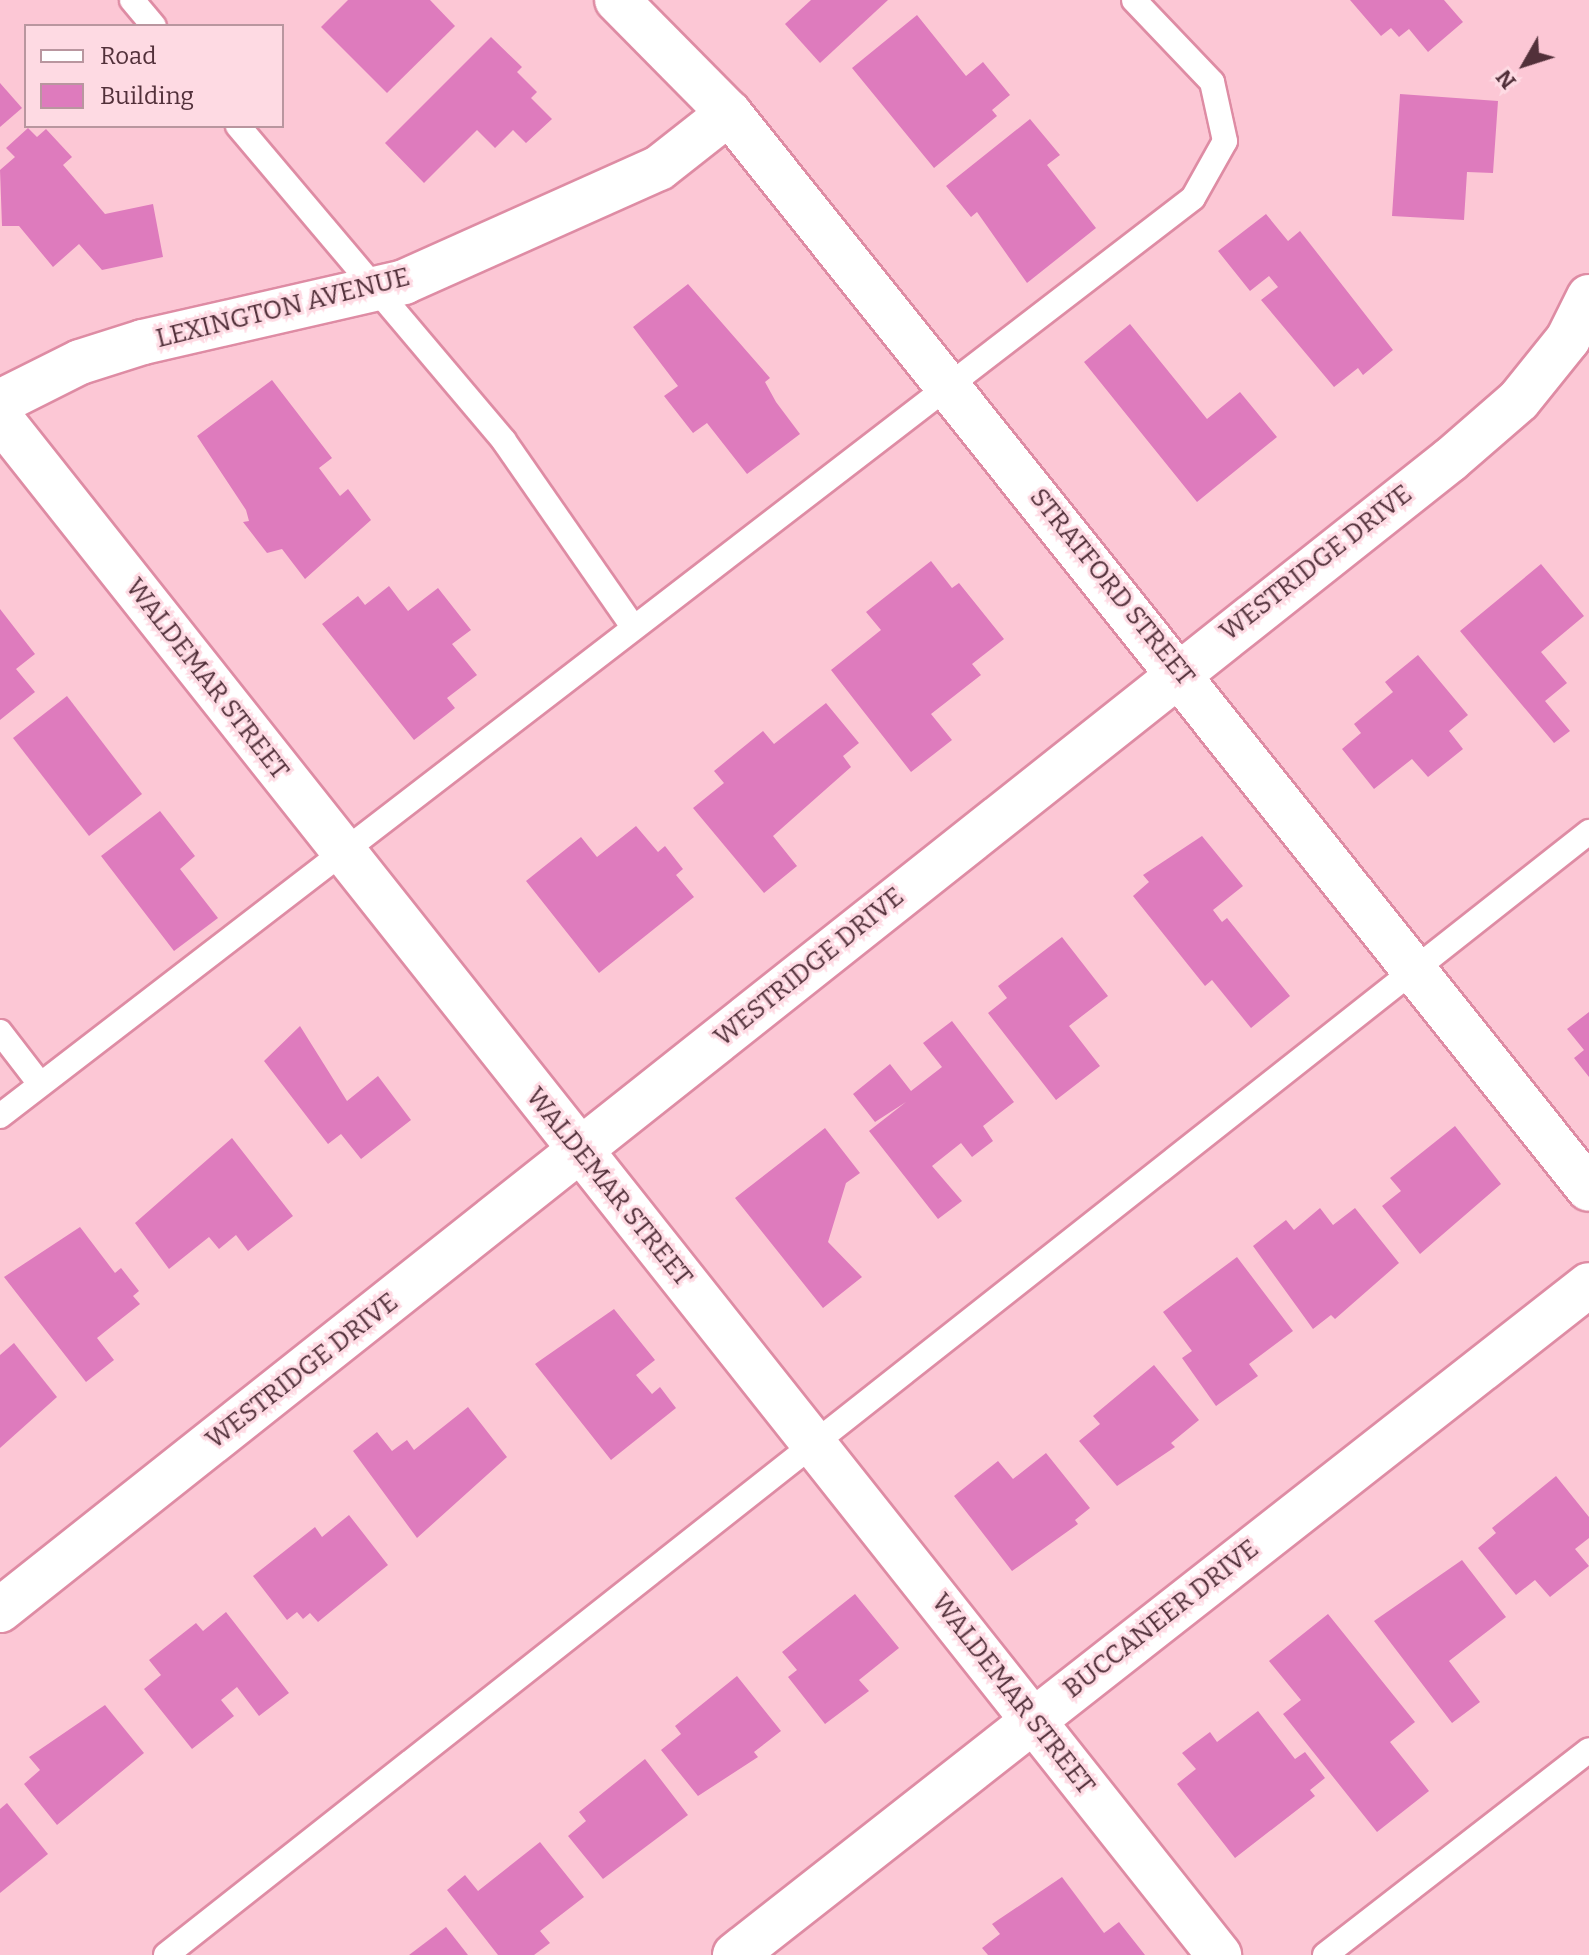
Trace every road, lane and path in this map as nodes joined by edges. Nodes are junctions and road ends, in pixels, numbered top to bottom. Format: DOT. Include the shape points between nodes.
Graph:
graph roads {
  1 [pos="132,0"];
  2 [pos="617,0"];
  3 [pos="1134,0"];
  4 [pos="152,24"];
  5 [pos="729,113"];
  6 [pos="240,128"];
  7 [pos="375,289"];
  8 [pos="1589,297"];
  9 [pos="948,384"];
  10 [pos="0,402"];
  11 [pos="0,418"];
  12 [pos="632,625"];
  13 [pos="1180,670"];
  14 [pos="1589,832"];
  15 [pos="341,849"];
  16 [pos="1415,969"];
  17 [pos="0,1032"];
  18 [pos="40,1084"];
  19 [pos="0,1116"];
  20 [pos="579,1151"];
  21 [pos="1589,1189"];
  22 [pos="1589,1285"];
  23 [pos="815,1446"];
  24 [pos="0,1610"];
  25 [pos="1033,1718"];
  26 [pos="1589,1750"];
  27 [pos="166,1955"];
  28 [pos="735,1955"];
  29 [pos="1219,1955"];
  30 [pos="1325,1955"];
  1 -- 4 [label="lane"];
  2 -- 5 [label="street, STRATFORD STREET"];
  3 -- 9 [label="lane" via="1212,82 1225,141 1193,198"];
  5 -- 7 [label="street, LEXINGTON AVENUE" via="646,175 566,214"];
  5 -- 9 [label="street, STRATFORD STREET"];
  6 -- 7 [label="lane"];
  7 -- 10 [label="street, LEXINGTON AVENUE" via="143,342 80,362"];
  7 -- 12 [label="lane" via="504,441"];
  8 -- 13 [label="street, WESTRIDGE DRIVE" via="1568,339 1519,400"];
  9 -- 12 [label="lane"];
  9 -- 13 [label="street, STRATFORD STREET"];
  11 -- 15 [label="street, WALDEMAR STREET"];
  12 -- 15 [label="lane"];
  13 -- 16 [label="street, STRATFORD STREET"];
  13 -- 20 [label="street, WESTRIDGE DRIVE"];
  14 -- 16 [label="lane"];
  15 -- 18 [label="lane"];
  15 -- 20 [label="street, WALDEMAR STREET"];
  16 -- 21 [label="street, STRATFORD STREET"];
  16 -- 23 [label="lane"];
  17 -- 18 [label="lane"];
  18 -- 19 [label="lane"];
  20 -- 23 [label="street, WALDEMAR STREET"];
  20 -- 24 [label="street, WESTRIDGE DRIVE"];
  22 -- 25 [label="street, BUCCANEER DRIVE"];
  23 -- 25 [label="street, WALDEMAR STREET"];
  23 -- 27 [label="lane"];
  25 -- 28 [label="street, BUCCANEER DRIVE"];
  25 -- 29 [label="street, WALDEMAR STREET"];
  26 -- 30 [label="lane"];
}
